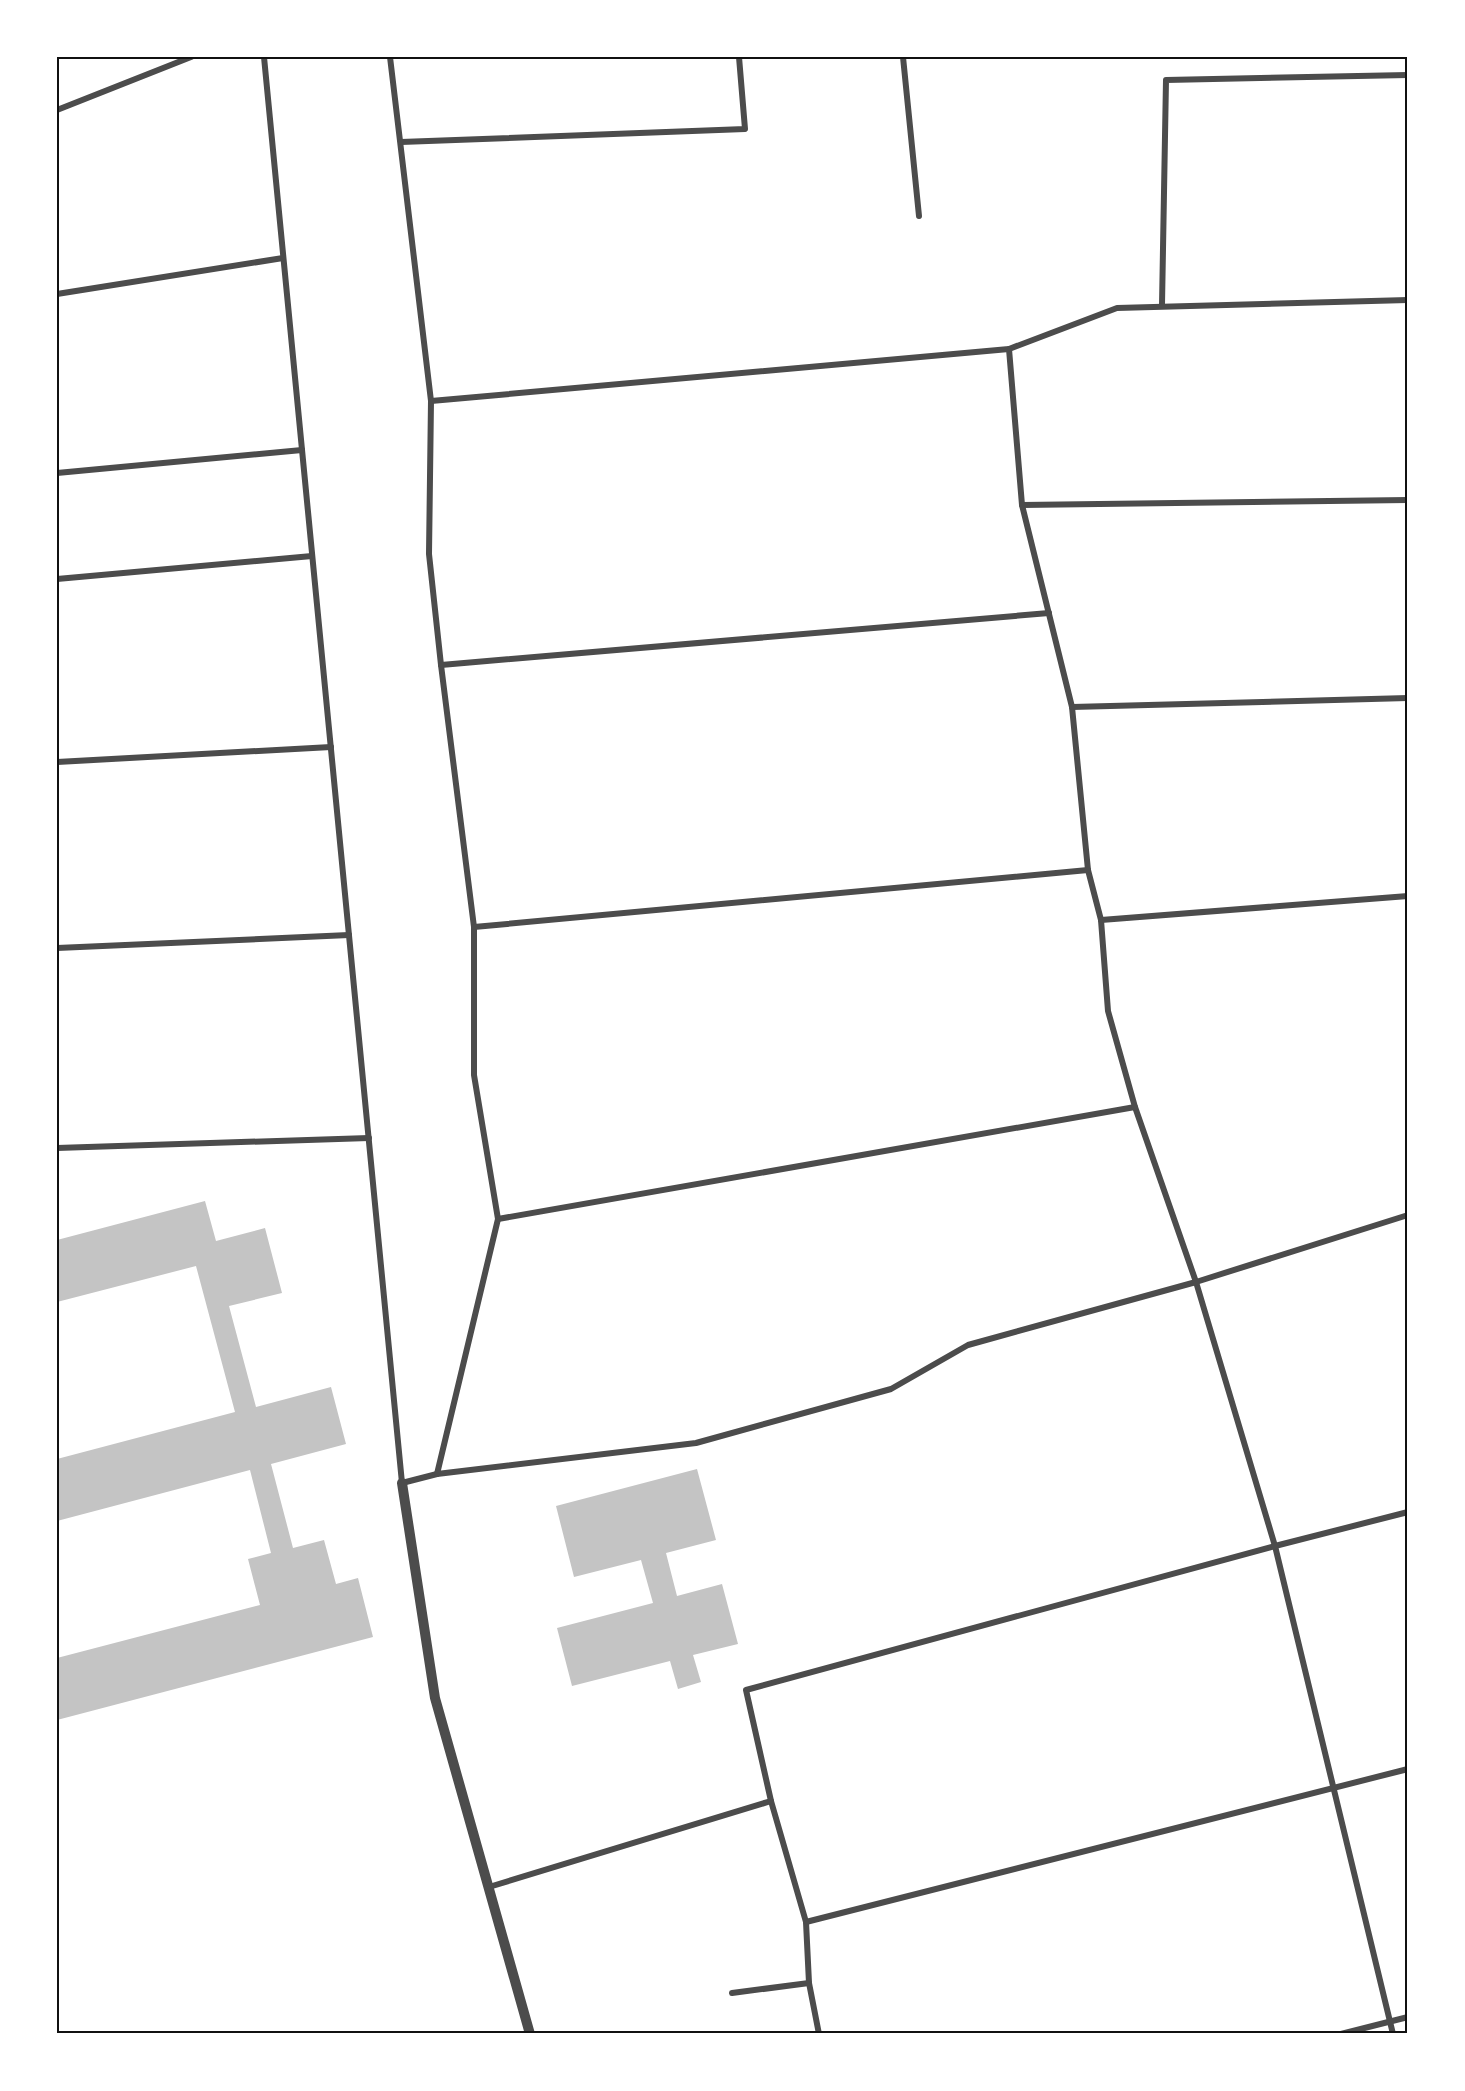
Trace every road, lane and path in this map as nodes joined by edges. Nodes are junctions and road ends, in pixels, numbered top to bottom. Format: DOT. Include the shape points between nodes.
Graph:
graph roads {
  1 [pos="191,57"];
  2 [pos="264,57"];
  3 [pos="390,57"];
  4 [pos="739,57"];
  5 [pos="903,57"];
  6 [pos="1408,75"];
  7 [pos="57,110"];
  8 [pos="400,142"];
  9 [pos="918,216"];
  10 [pos="283,258"];
  11 [pos="57,294"];
  12 [pos="1408,300"];
  13 [pos="1162,305"];
  14 [pos="1009,349"];
  15 [pos="431,401"];
  16 [pos="302,450"];
  17 [pos="57,473"];
  18 [pos="1408,500"];
  19 [pos="1022,505"];
  20 [pos="312,556"];
  21 [pos="57,579"];
  22 [pos="1049,613"];
  23 [pos="441,665"];
  24 [pos="1408,698"];
  25 [pos="1072,707"];
  26 [pos="331,747"];
  27 [pos="57,762"];
  28 [pos="1088,870"];
  29 [pos="1408,896"];
  30 [pos="1101,920"];
  31 [pos="474,927"];
  32 [pos="349,935"];
  33 [pos="57,948"];
  34 [pos="1135,1107"];
  35 [pos="369,1138"];
  36 [pos="57,1148"];
  37 [pos="1408,1215"];
  38 [pos="498,1219"];
  39 [pos="1196,1282"];
  40 [pos="437,1473"];
  41 [pos="402,1483"];
  42 [pos="1408,1512"];
  43 [pos="1275,1546"];
  44 [pos="1408,1769"];
  45 [pos="1333,1788"];
  46 [pos="771,1801"];
  47 [pos="489,1887"];
  48 [pos="806,1922"];
  49 [pos="809,1983"];
  50 [pos="732,1993"];
  51 [pos="1408,2017"];
  52 [pos="1389,2022"];
  53 [pos="530,2034"];
  54 [pos="819,2034"];
  55 [pos="1341,2034"];
  56 [pos="1392,2034"];
  1 -- 7 [label="street"];
  2 -- 10 [label="street"];
  3 -- 8 [label="street"];
  4 -- 8 [label="street" via="746,129"];
  5 -- 9 [label="street"];
  6 -- 13 [label="street" via="1166,80"];
  8 -- 15 [label="street"];
  10 -- 11 [label="street"];
  10 -- 16 [label="street"];
  12 -- 13 [label="street"];
  13 -- 14 [label="street" via="1118,308"];
  14 -- 15 [label="street"];
  14 -- 19 [label="street"];
  15 -- 23 [label="street" via="429,554"];
  16 -- 17 [label="street"];
  16 -- 20 [label="street"];
  18 -- 19 [label="street"];
  19 -- 22 [label="street"];
  20 -- 21 [label="street"];
  20 -- 26 [label="street"];
  22 -- 23 [label="street"];
  22 -- 25 [label="street"];
  23 -- 31 [label="street"];
  24 -- 25 [label="street"];
  25 -- 28 [label="street"];
  26 -- 27 [label="street"];
  26 -- 32 [label="street"];
  28 -- 30 [label="street"];
  28 -- 31 [label="street"];
  29 -- 30 [label="street"];
  30 -- 34 [label="street" via="1108,1011"];
  31 -- 38 [label="street" via="474,1075"];
  32 -- 33 [label="street"];
  32 -- 35 [label="street"];
  34 -- 38 [label="street"];
  34 -- 39 [label="street"];
  35 -- 36 [label="street"];
  35 -- 41 [label="street"];
  37 -- 39 [label="street"];
  38 -- 40 [label="street"];
  39 -- 40 [label="street" via="968,1345 891,1389 696,1443"];
  39 -- 43 [label="street"];
  40 -- 41 [label="street"];
  41 -- 47 [label="street" via="435,1698"];
  42 -- 43 [label="street"];
  43 -- 45 [label="street"];
  43 -- 46 [label="street" via="746,1690"];
  44 -- 45 [label="street"];
  45 -- 48 [label="street"];
  45 -- 52 [label="street"];
  46 -- 47 [label="street"];
  46 -- 48 [label="street"];
  47 -- 53 [label="street"];
  48 -- 49 [label="street"];
  49 -- 50 [label="street"];
  49 -- 54 [label="street"];
  51 -- 52 [label="street"];
  52 -- 55 [label="street"];
  52 -- 56 [label="street"];
}
